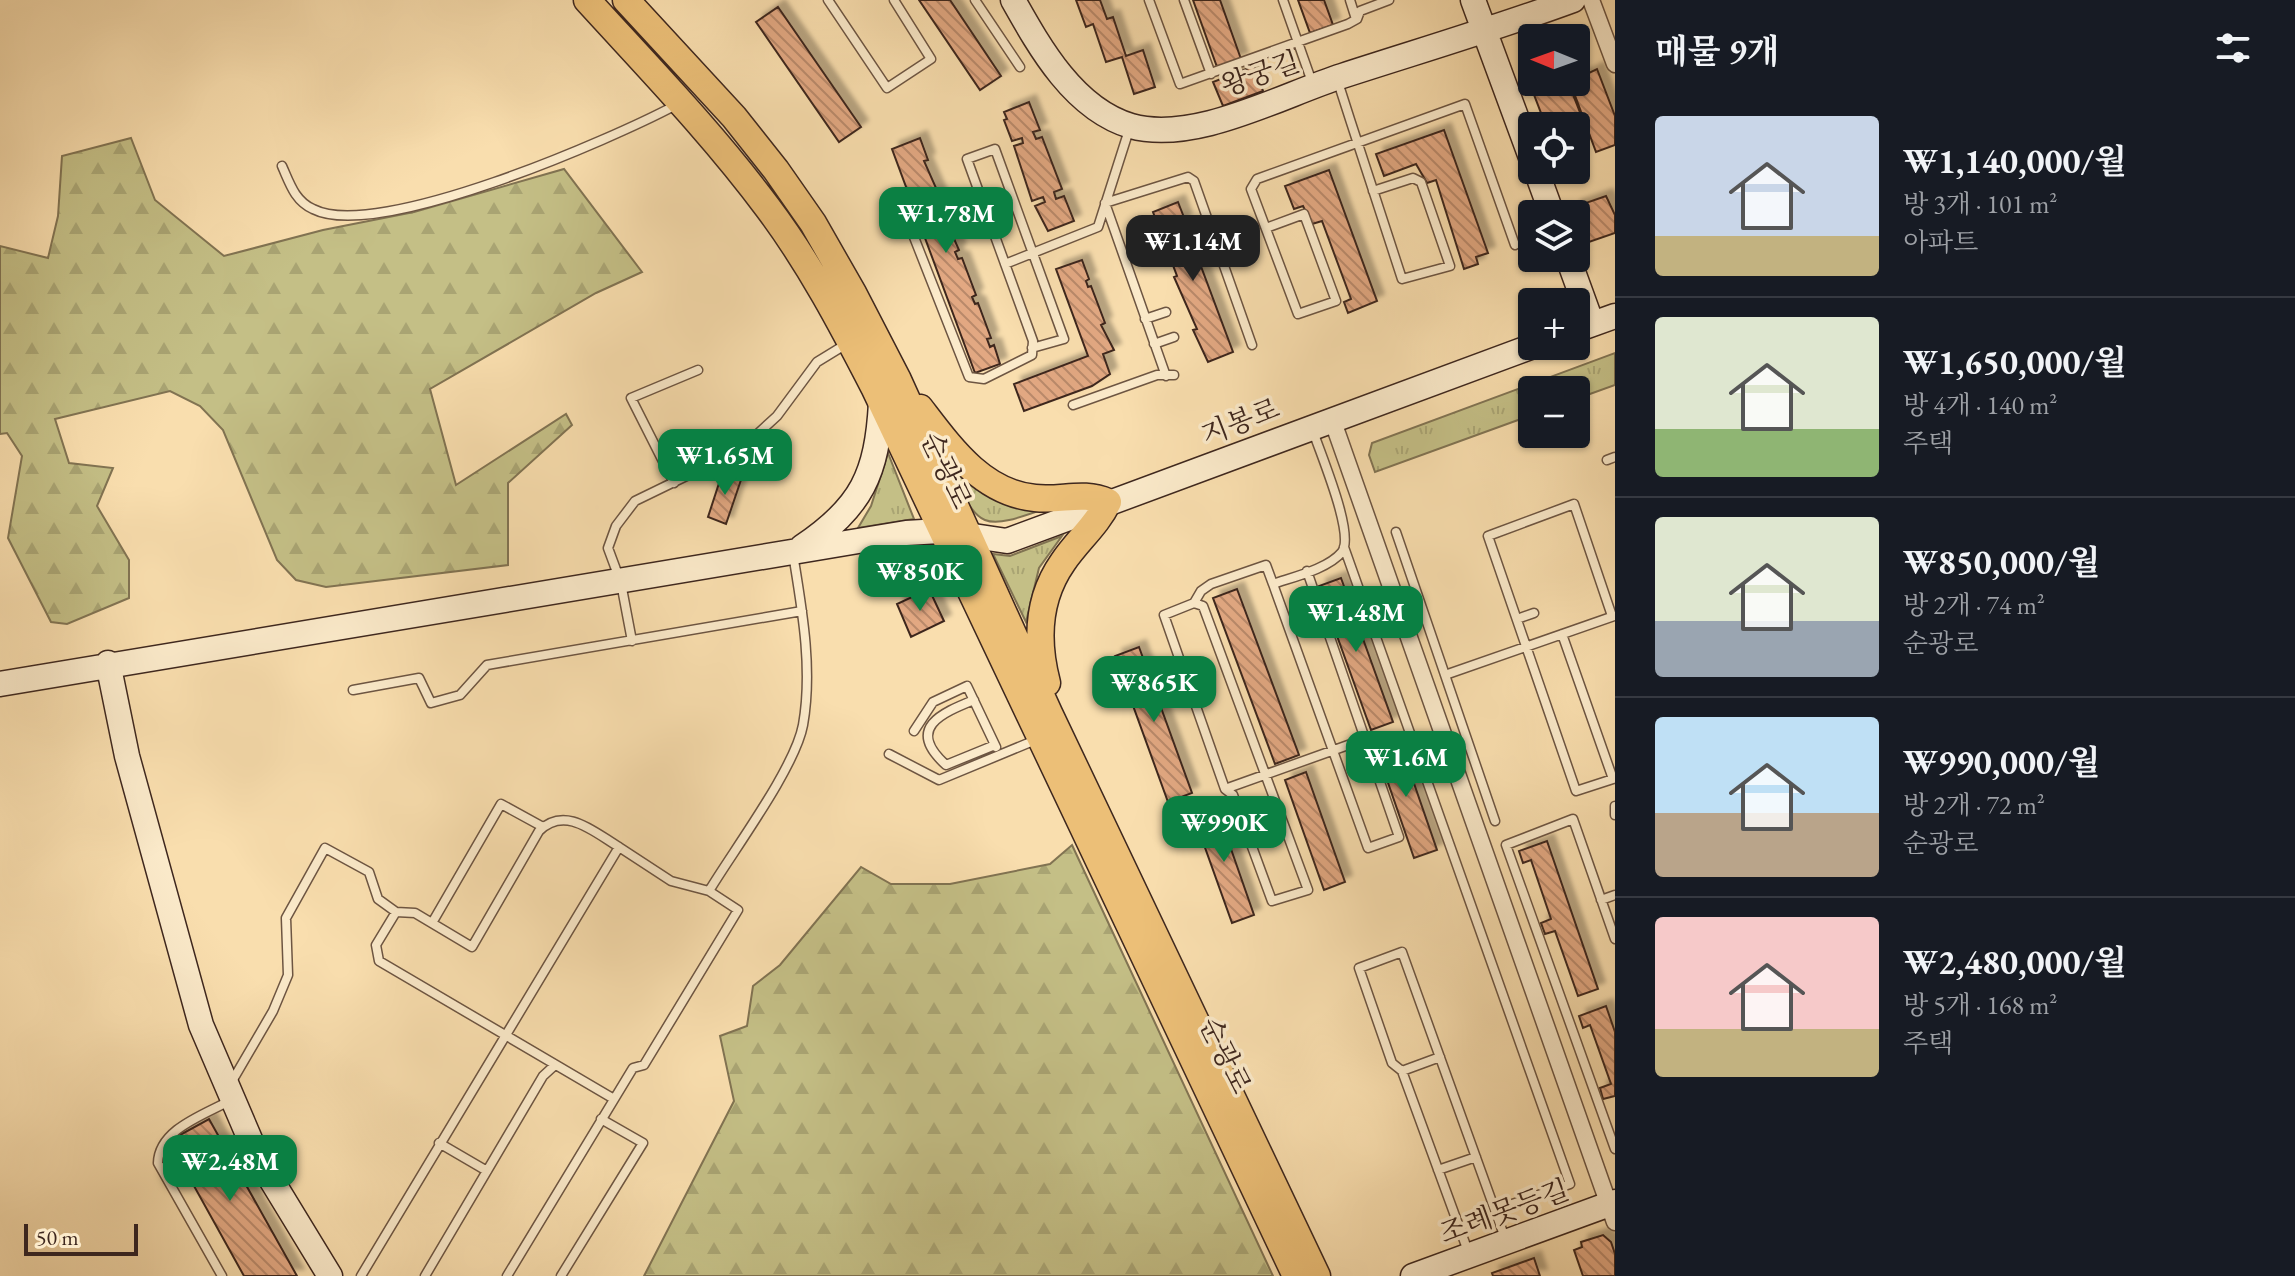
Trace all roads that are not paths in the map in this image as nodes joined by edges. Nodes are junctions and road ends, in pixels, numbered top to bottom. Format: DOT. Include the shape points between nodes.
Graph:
graph roads {
  1 [pos="587,0"];
  2 [pos="626,0"];
  3 [pos="828,0"];
  4 [pos="894,0"];
  5 [pos="975,0"];
  6 [pos="1013,0"];
  7 [pos="1149,0"];
  8 [pos="1184,0"];
  9 [pos="1283,0"];
  10 [pos="1350,0"];
  11 [pos="1389,0"];
  12 [pos="1473,0"];
  13 [pos="1591,0"];
  14 [pos="1563,2"];
  15 [pos="1357,19"];
  16 [pos="1484,29"];
  17 [pos="1298,42"];
  18 [pos="1615,64"];
  19 [pos="1020,67"];
  20 [pos="1211,74"];
  21 [pos="1325,82"];
  22 [pos="680,102"];
  23 [pos="1518,122"];
  24 [pos="1130,126"];
  25 [pos="1357,141"];
  26 [pos="282,166"];
  27 [pos="1373,191"];
  28 [pos="899,199"];
  29 [pos="1105,203"];
  30 [pos="1266,228"];
  31 [pos="1515,245"];
  32 [pos="1032,251"];
  33 [pos="1005,264"];
  34 [pos="1574,272"];
  35 [pos="1166,312"];
  36 [pos="1145,319"];
  37 [pos="1594,324"];
  38 [pos="1174,337"];
  39 [pos="850,342"];
  40 [pos="1154,344"];
  41 [pos="1252,345"];
  42 [pos="1032,348"];
  43 [pos="1518,351"];
  44 [pos="698,370"];
  45 [pos="898,380"];
  46 [pos="881,403"];
  47 [pos="1073,405"];
  48 [pos="1322,422"];
  49 [pos="674,483"];
  50 [pos="1108,502"];
  51 [pos="940,531"];
  52 [pos="1396,532"];
  53 [pos="968,534"];
  54 [pos="1344,547"];
  55 [pos="793,553"];
  56 [pos="1307,571"];
  57 [pos="621,583"];
  58 [pos="1273,584"];
  59 [pos="1194,603"];
  60 [pos="802,611"];
  61 [pos="1534,613"];
  62 [pos="1613,616"];
  63 [pos="1517,619"];
  64 [pos="1562,634"];
  65 [pos="632,641"];
  66 [pos="1527,646"];
  67 [pos="108,663"];
  68 [pos="1445,675"];
  69 [pos="0,684"];
  70 [pos="353,690"];
  71 [pos="974,700"];
  72 [pos="1049,713"];
  73 [pos="914,731"];
  74 [pos="1039,738"];
  75 [pos="1365,739"];
  76 [pos="995,745"];
  77 [pos="1333,751"];
  78 [pos="889,754"];
  79 [pos="1000,756"];
  80 [pos="1265,774"];
  81 [pos="1225,789"];
  82 [pos="1615,806"];
  83 [pos="1615,815"];
  84 [pos="1495,821"];
  85 [pos="543,827"];
  86 [pos="619,847"];
  87 [pos="709,891"];
  88 [pos="1615,895"];
  89 [pos="1601,900"];
  90 [pos="396,912"];
  91 [pos="432,923"];
  92 [pos="1615,939"];
  93 [pos="505,1035"];
  94 [pos="1417,1054"];
  95 [pos="1440,1057"];
  96 [pos="1420,1064"];
  97 [pos="555,1065"];
  98 [pos="1402,1071"];
  99 [pos="229,1095"];
  100 [pos="614,1099"];
  101 [pos="601,1119"];
  102 [pos="439,1143"];
  103 [pos="1615,1149"];
  104 [pos="1476,1157"];
  105 [pos="1438,1170"];
  106 [pos="487,1171"];
  107 [pos="1495,1210"];
  108 [pos="1613,1210"];
  109 [pos="1507,1242"];
  110 [pos="1469,1255"];
  111 [pos="222,1276"];
  112 [pos="330,1276"];
  113 [pos="361,1276"];
  114 [pos="425,1276"];
  115 [pos="507,1276"];
  116 [pos="561,1276"];
  117 [pos="1296,1276"];
  118 [pos="1317,1276"];
  119 [pos="1413,1276"];
  1 -- 22 [label="main road, 순광로"];
  2 -- 45 [label="main road, 순광로" via="776,170 813,223"];
  3 -- 4 [label="lane" via="887,88 931,59"];
  5 -- 19 [label="lane"];
  6 -- 24 [label="street, 왕궁길" via="1071,86"];
  7 -- 20 [label="lane" via="1180,84"];
  8 -- 20 [label="lane"];
  9 -- 17 [label="lane"];
  10 -- 15 [label="lane"];
  11 -- 15 [label="lane" via="1360,11"];
  12 -- 16 [label="street"];
  13 -- 18 [label="street"];
  14 -- 16 [label="street, 왕궁길"];
  15 -- 17 [label="lane"];
  16 -- 21 [label="street, 왕궁길"];
  16 -- 23 [label="street"];
  17 -- 20 [label="lane"];
  17 -- 21 [label="lane"];
  21 -- 24 [label="street, 왕궁길" via="1277,92 1229,117 1179,128"];
  21 -- 25 [label="lane"];
  22 -- 26 [label="lane" via="569,156 471,191 395,209 331,216 315,211 299,201"];
  22 -- 39 [label="main road, 순광로" via="769,210 825,293"];
  24 -- 29 [label="lane"];
  25 -- 27 [label="lane"];
  25 -- 30 [label="lane" via="1257,179 1251,189"];
  25 -- 31 [label="lane" via="1465,104"];
  27 -- 27 [label="lane" via="1402,279 1450,266 1421,182 1413,178"];
  28 -- 42 [label="lane" via="969,377 984,379 1032,355"];
  29 -- 32 [label="lane" via="1098,227"];
  29 -- 36 [label="lane"];
  29 -- 41 [label="lane" via="1188,177 1194,181"];
  30 -- 30 [label="lane" via="1298,314 1336,301 1304,214"];
  32 -- 33 [label="lane"];
  32 -- 33 [label="lane" via="995,149 967,159"];
  32 -- 42 [label="lane" via="1064,339"];
  33 -- 42 [label="lane"];
  34 -- 37 [label="street"];
  35 -- 36 [label="lane"];
  36 -- 40 [label="lane"];
  38 -- 40 [label="lane"];
  39 -- 46 [label="main road, 순광로"];
  39 -- 49 [label="lane" via="817,362 785,407 740,450"];
  40 -- 47 [label="lane" via="1170,376 1157,375"];
  43 -- 48 [label="street, 지봉로"];
  44 -- 49 [label="lane" via="631,398"];
  45 -- 50 [label="main road" via="963,461 988,483 1036,498 1089,494"];
  45 -- 53 [label="main road, 순광로"];
  46 -- 51 [label="main road, 순광로"];
  46 -- 55 [label="street" via="878,447 868,480 827,530"];
  48 -- 50 [label="street, 지봉로"];
  48 -- 54 [label="lane" via="1345,528"];
  48 -- 108 [label="street"];
  49 -- 57 [label="lane" via="635,501 609,538"];
  50 -- 53 [label="street, 지봉로" via="1007,541"];
  50 -- 72 [label="main road" via="1098,522 1061,563 1048,591 1039,624"];
  51 -- 53 [label="street, 지봉로"];
  51 -- 55 [label="street, 지봉로"];
  51 -- 74 [label="main road, 순광로"];
  52 -- 68 [label="lane"];
  53 -- 72 [label="main road, 순광로"];
  54 -- 56 [label="lane"];
  54 -- 107 [label="lane" via="1570,1184"];
  55 -- 57 [label="street, 지봉로"];
  55 -- 60 [label="lane"];
  56 -- 58 [label="lane"];
  56 -- 75 [label="lane"];
  57 -- 65 [label="lane"];
  57 -- 67 [label="street, 지봉로"];
  58 -- 59 [label="lane" via="1266,565 1211,584"];
  58 -- 77 [label="lane"];
  59 -- 80 [label="lane" via="1203,606"];
  59 -- 81 [label="lane" via="1164,615"];
  60 -- 65 [label="lane"];
  60 -- 87 [label="lane" via="807,692 802,728 790,759"];
  61 -- 63 [label="lane"];
  62 -- 63 [label="lane" via="1574,504 1488,536"];
  62 -- 64 [label="lane"];
  63 -- 66 [label="lane"];
  64 -- 66 [label="lane"];
  64 -- 66 [label="lane" via="1613,779 1576,791"];
  65 -- 70 [label="lane" via="487,665 460,695 431,703 419,678"];
  66 -- 68 [label="lane"];
  67 -- 69 [label="street, 지봉로"];
  67 -- 99 [label="street" via="127,756 177,940 201,1025"];
  68 -- 84 [label="lane"];
  71 -- 73 [label="lane" via="967,686 933,702"];
  71 -- 76 [label="lane"];
  71 -- 76 [label="lane" via="938,715 929,738 936,756 946,765"];
  72 -- 118 [label="main road, 순광로"];
  74 -- 79 [label="lane"];
  74 -- 117 [label="main road, 순광로"];
  75 -- 77 [label="lane"];
  75 -- 77 [label="lane" via="1399,837 1368,848"];
  76 -- 79 [label="lane"];
  77 -- 80 [label="lane"];
  78 -- 79 [label="lane" via="939,780"];
  80 -- 81 [label="lane"];
  80 -- 81 [label="lane" via="1308,890 1272,901 1233,795"];
  82 -- 83 [label="lane"];
  85 -- 86 [label="lane" via="570,819"];
  85 -- 91 [label="lane" via="501,804"];
  85 -- 91 [label="lane" via="472,947"];
  86 -- 87 [label="lane" via="671,881"];
  86 -- 93 [label="lane"];
  87 -- 100 [label="lane" via="738,910 644,1065 633,1068"];
  88 -- 89 [label="lane"];
  89 -- 92 [label="lane"];
  89 -- 103 [label="lane" via="1573,819 1506,845"];
  90 -- 91 [label="lane" via="415,913"];
  90 -- 93 [label="lane" via="376,945 379,961"];
  90 -- 99 [label="lane" via="378,899 369,872 325,848 286,918 288,975"];
  93 -- 97 [label="lane"];
  93 -- 102 [label="lane"];
  94 -- 96 [label="lane"];
  95 -- 96 [label="lane"];
  95 -- 98 [label="lane" via="1402,952 1359,968 1392,1063"];
  95 -- 104 [label="lane"];
  96 -- 98 [label="lane"];
  97 -- 100 [label="lane"];
  97 -- 106 [label="lane" via="543,1076"];
  98 -- 105 [label="lane"];
  99 -- 111 [label="lane" via="168,1136 158,1152 158,1163"];
  99 -- 112 [label="street" via="281,1200"];
  100 -- 101 [label="lane"];
  101 -- 115 [label="lane"];
  101 -- 116 [label="lane" via="643,1143"];
  102 -- 106 [label="lane"];
  102 -- 113 [label="lane"];
  104 -- 105 [label="lane"];
  104 -- 107 [label="lane"];
  105 -- 110 [label="lane"];
  106 -- 114 [label="lane"];
  107 -- 109 [label="lane"];
  108 -- 109 [label="street, 조례못등길"];
  109 -- 110 [label="street, 조례못등길"];
  110 -- 119 [label="street, 조례못등길"];
}
